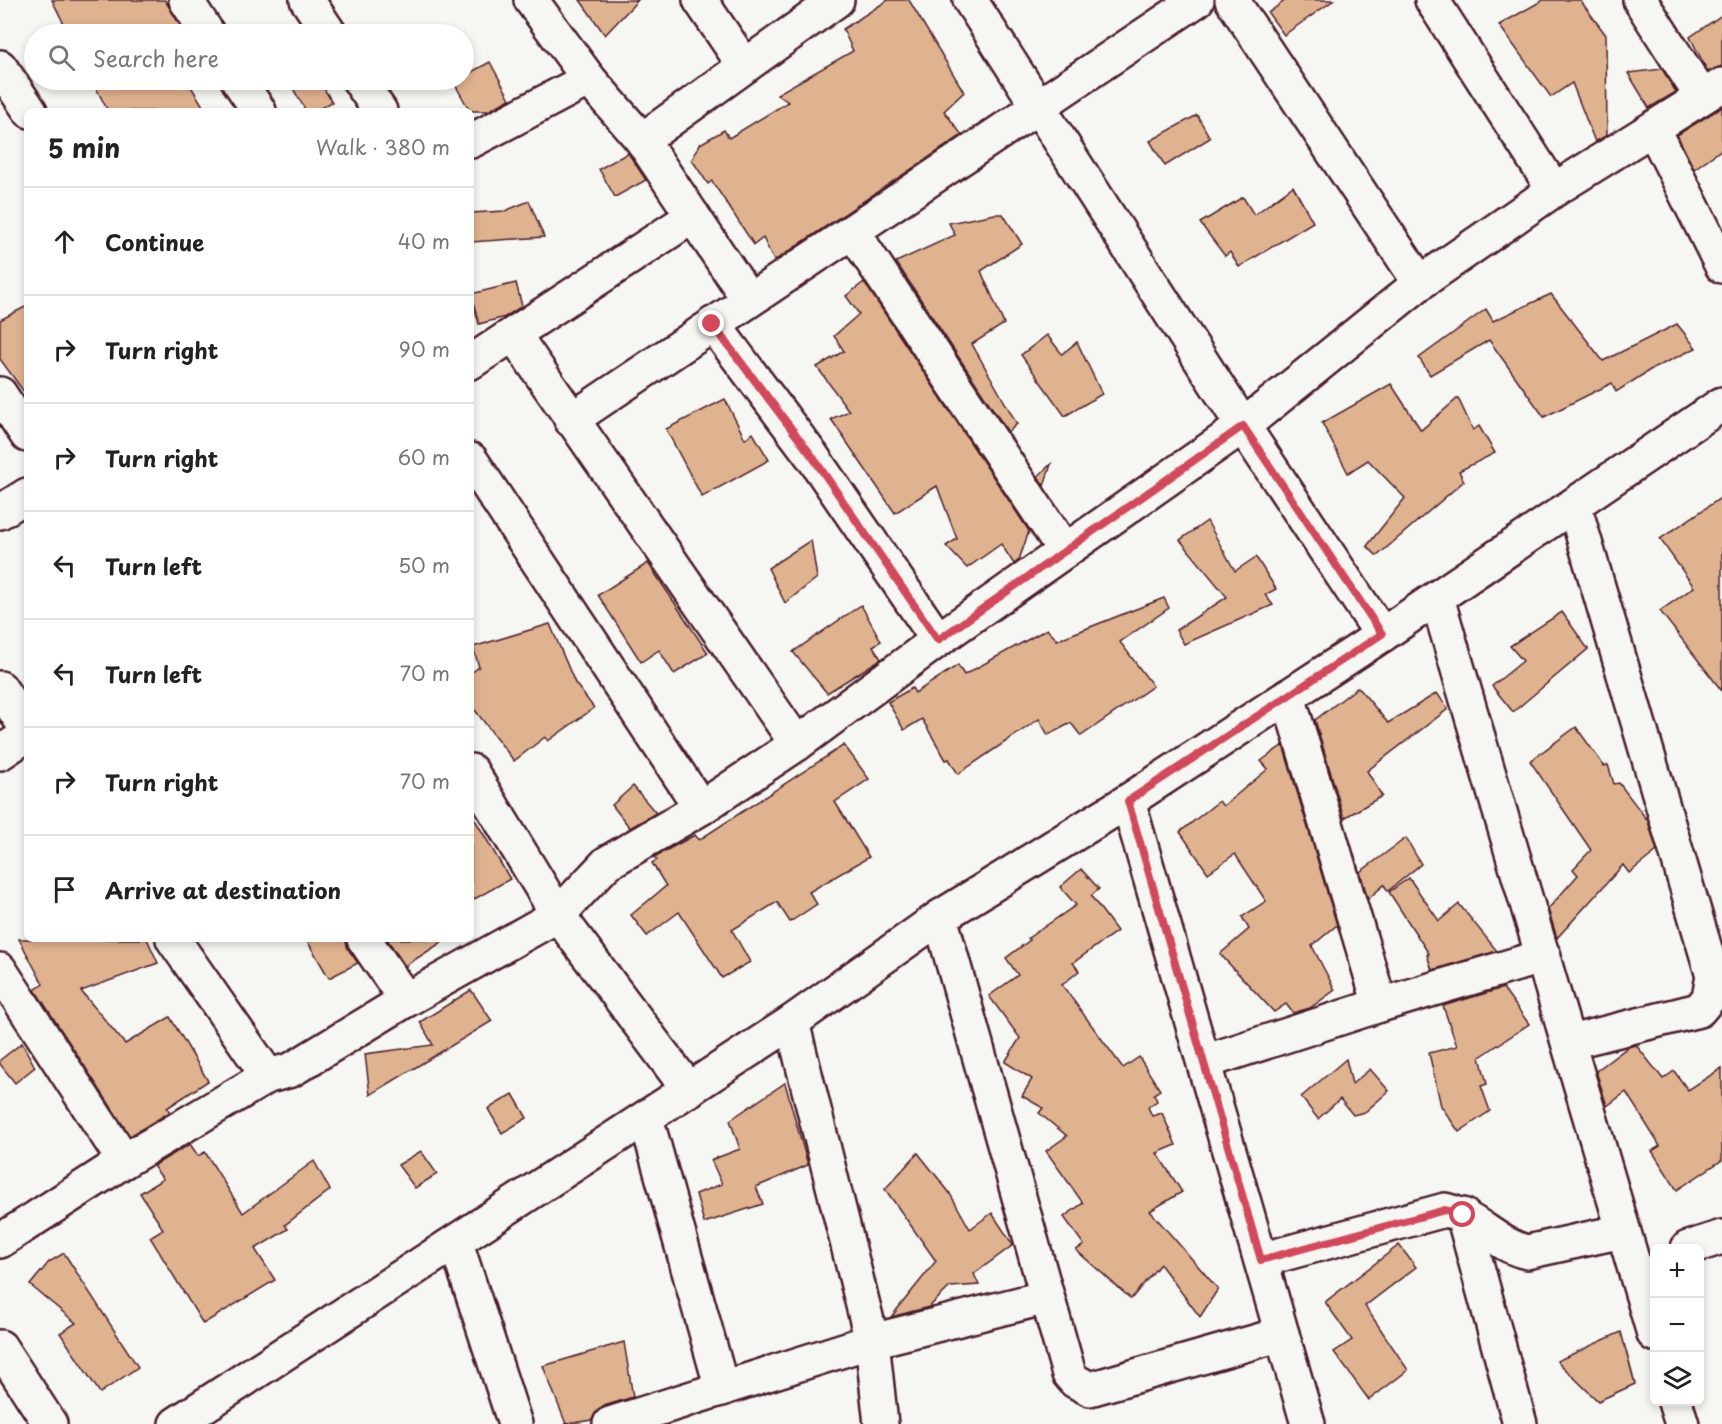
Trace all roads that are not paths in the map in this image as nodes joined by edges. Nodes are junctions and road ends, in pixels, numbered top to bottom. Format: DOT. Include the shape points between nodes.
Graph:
graph roads {
  1 [pos="186,0"];
  2 [pos="307,0"];
  3 [pos="531,0"];
  4 [pos="700,0"];
  5 [pos="837,0"];
  6 [pos="970,0"];
  7 [pos="1197,0"];
  8 [pos="1232,0"];
  9 [pos="1432,0"];
  10 [pos="1640,0"];
  11 [pos="202,24"];
  12 [pos="323,24"];
  13 [pos="744,65"];
  14 [pos="0,67"];
  15 [pos="589,78"];
  16 [pos="245,90"];
  17 [pos="366,90"];
  18 [pos="1712,91"];
  19 [pos="1040,107"];
  20 [pos="28,108"];
  21 [pos="257,108"];
  22 [pos="378,108"];
  23 [pos="1654,130"];
  24 [pos="474,139"];
  25 [pos="642,140"];
  26 [pos="1554,190"];
  27 [pos="693,216"];
  28 [pos="853,232"];
  29 [pos="1722,266"];
  30 [pos="1420,283"];
  31 [pos="749,300"];
  32 [pos="712,324"];
  33 [pos="514,335"];
  34 [pos="474,360"];
  35 [pos="0,394"];
  36 [pos="1722,404"];
  37 [pos="571,420"];
  38 [pos="1243,426"];
  39 [pos="24,430"];
  40 [pos="474,464"];
  41 [pos="24,497"];
  42 [pos="1574,505"];
  43 [pos="0,512"];
  44 [pos="1064,550"];
  45 [pos="1437,598"];
  46 [pos="1382,634"];
  47 [pos="938,640"];
  48 [pos="0,688"];
  49 [pos="1288,696"];
  50 [pos="24,724"];
  51 [pos="24,737"];
  52 [pos="797,744"];
  53 [pos="0,753"];
  54 [pos="474,776"];
  55 [pos="1128,801"];
  56 [pos="701,808"];
  57 [pos="558,915"];
  58 [pos="940,918"];
  59 [pos="175,942"];
  60 [pos="366,942"];
  61 [pos="1544,956"];
  62 [pos="0,970"];
  63 [pos="406,1000"];
  64 [pos="1380,1005"];
  65 [pos="1710,1015"];
  66 [pos="792,1022"];
  67 [pos="1570,1042"];
  68 [pos="1204,1062"];
  69 [pos="268,1076"];
  70 [pos="689,1090"];
  71 [pos="646,1118"];
  72 [pos="124,1161"];
  73 [pos="1463,1215"];
  74 [pos="1623,1231"];
  75 [pos="1722,1237"];
  76 [pos="0,1240"];
  77 [pos="456,1243"];
  78 [pos="1700,1244"];
  79 [pos="1261,1260"];
  80 [pos="1644,1263"];
  81 [pos="1047,1298"];
  82 [pos="1650,1306"];
  83 [pos="1282,1334"];
  84 [pos="872,1341"];
  85 [pos="0,1347"];
  86 [pos="722,1389"];
  87 [pos="1677,1406"];
  88 [pos="50,1424"];
  89 [pos="177,1424"];
  90 [pos="515,1424"];
  91 [pos="610,1424"];
  92 [pos="881,1424"];
  93 [pos="1308,1424"];
  94 [pos="1520,1424"];
  95 [pos="1682,1424"];
  1 -- 11 [label="street"];
  2 -- 12 [label="street"];
  3 -- 15 [label="street"];
  4 -- 13 [label="street"];
  5 -- 13 [label="street"];
  6 -- 19 [label="street"];
  7 -- 19 [label="street"];
  8 -- 30 [label="street"];
  9 -- 26 [label="street"];
  10 -- 18 [label="street"];
  13 -- 25 [label="street"];
  14 -- 20 [label="street"];
  15 -- 24 [label="street"];
  15 -- 25 [label="street"];
  16 -- 21 [label="street"];
  17 -- 22 [label="street"];
  18 -- 23 [label="street"];
  19 -- 28 [label="street"];
  19 -- 38 [label="street"];
  23 -- 26 [label="street"];
  23 -- 29 [label="street"];
  25 -- 27 [label="street"];
  26 -- 30 [label="street"];
  27 -- 31 [label="street"];
  27 -- 33 [label="street"];
  28 -- 31 [label="street"];
  28 -- 44 [label="street"];
  30 -- 38 [label="street"];
  31 -- 32 [label="street"];
  32 -- 37 [label="street"];
  32 -- 47 [label="street" via="812,456"];
  33 -- 34 [label="street"];
  33 -- 37 [label="street"];
  35 -- 39 [label="street"];
  36 -- 42 [label="street"];
  37 -- 52 [label="street"];
  38 -- 44 [label="street"];
  38 -- 46 [label="street"];
  40 -- 56 [label="street"];
  41 -- 43 [label="street"];
  42 -- 45 [label="street"];
  42 -- 65 [label="street" via="1713,976"];
  44 -- 47 [label="street"];
  45 -- 46 [label="street"];
  45 -- 61 [label="street"];
  46 -- 49 [label="street"];
  47 -- 52 [label="street"];
  48 -- 50 [label="street"];
  49 -- 55 [label="street"];
  49 -- 64 [label="street"];
  51 -- 53 [label="street"];
  52 -- 56 [label="street"];
  54 -- 57 [label="street"];
  55 -- 58 [label="street"];
  55 -- 68 [label="street"];
  56 -- 57 [label="street" via="607,863"];
  57 -- 63 [label="street"];
  57 -- 70 [label="street"];
  58 -- 66 [label="street"];
  58 -- 81 [label="street"];
  59 -- 69 [label="street"];
  60 -- 63 [label="street"];
  61 -- 64 [label="street"];
  61 -- 67 [label="street"];
  62 -- 72 [label="street"];
  63 -- 69 [label="street" via="291,1070"];
  64 -- 68 [label="street"];
  65 -- 67 [label="street"];
  66 -- 70 [label="street"];
  66 -- 84 [label="street"];
  67 -- 74 [label="street"];
  68 -- 79 [label="street"];
  69 -- 72 [label="street"];
  70 -- 71 [label="street"];
  71 -- 77 [label="street"];
  71 -- 86 [label="street"];
  72 -- 76 [label="street"];
  73 -- 74 [label="street" via="1513,1249 1527,1252"];
  73 -- 79 [label="street" via="1445,1210"];
  73 -- 94 [label="street"];
  74 -- 80 [label="street"];
  75 -- 78 [label="street"];
  77 -- 89 [label="street"];
  77 -- 90 [label="street"];
  79 -- 83 [label="street"];
  80 -- 82 [label="street"];
  81 -- 83 [label="street" via="1069,1374 1090,1389"];
  81 -- 84 [label="street"];
  83 -- 93 [label="street"];
  84 -- 86 [label="street"];
  84 -- 92 [label="street"];
  85 -- 88 [label="street"];
  86 -- 91 [label="street"];
  87 -- 95 [label="street"];
}
